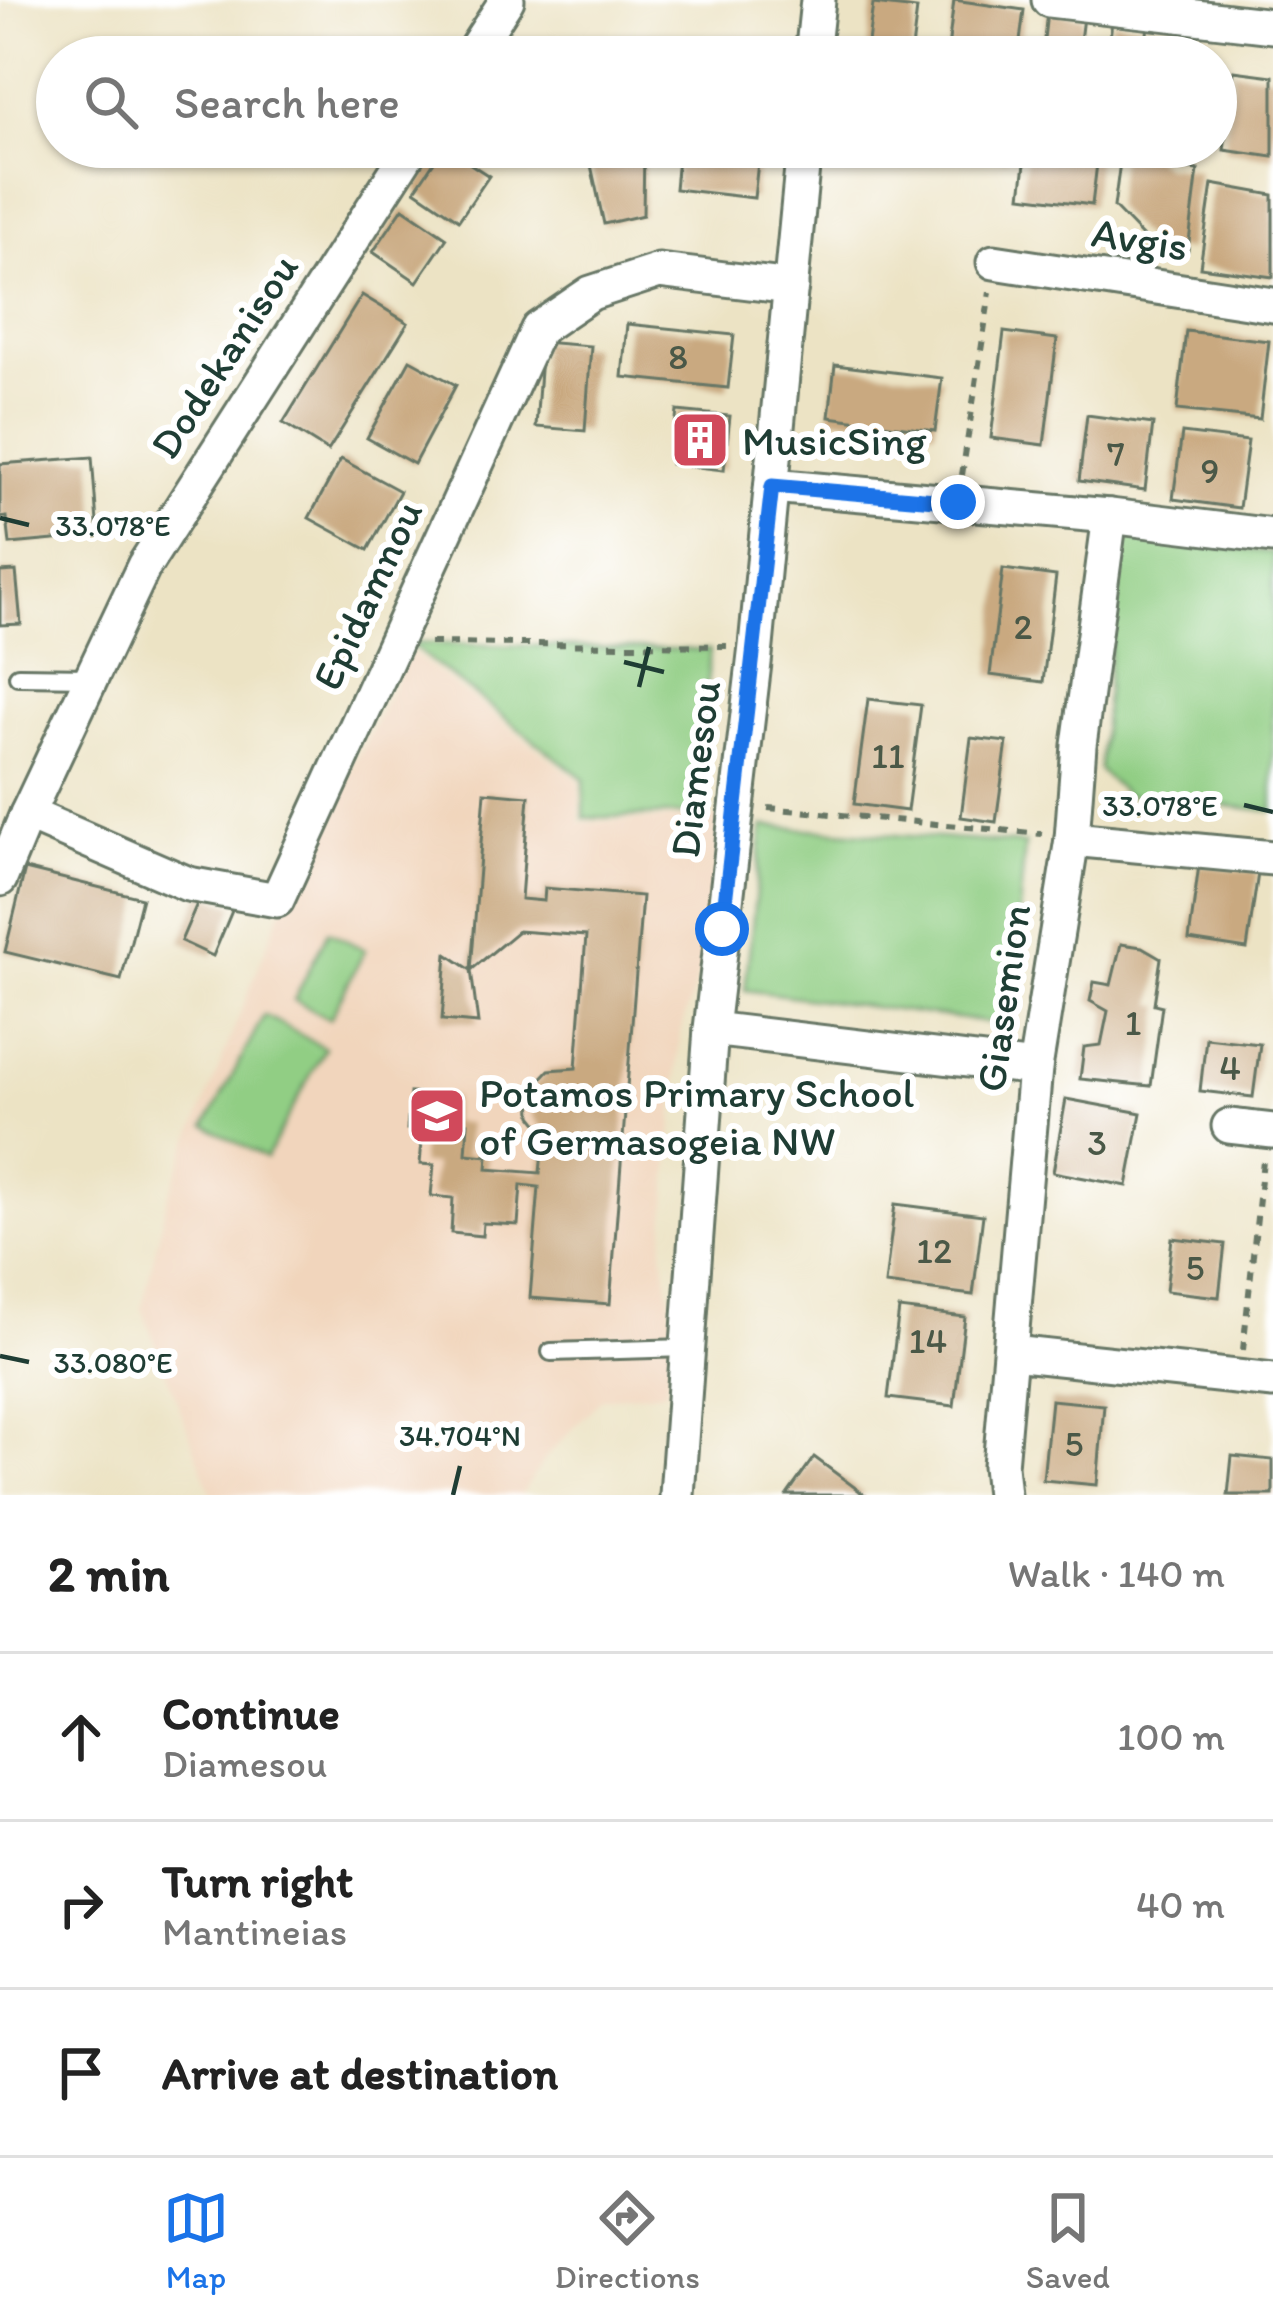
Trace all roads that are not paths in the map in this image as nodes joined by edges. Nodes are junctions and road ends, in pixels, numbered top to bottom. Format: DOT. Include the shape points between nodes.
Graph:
graph roads {
  1 [pos="507,0"];
  2 [pos="818,0"];
  3 [pos="1049,0"];
  4 [pos="1273,26"];
  5 [pos="484,36"];
  6 [pos="814,36"];
  7 [pos="399,168"];
  8 [pos="802,168"];
  9 [pos="994,262"];
  10 [pos="790,287"];
  11 [pos="1273,304"];
  12 [pos="772,486"];
  13 [pos="1110,516"];
  14 [pos="1273,536"];
  15 [pos="18,676"];
  16 [pos="91,677"];
  17 [pos="26,814"];
  18 [pos="1072,838"];
  19 [pos="1273,858"];
  20 [pos="0,879"];
  21 [pos="710,1028"];
  22 [pos="1035,1068"];
  23 [pos="1229,1126"];
  24 [pos="1270,1131"];
  25 [pos="687,1348"];
  26 [pos="551,1352"];
  27 [pos="1012,1353"];
  28 [pos="1257,1379"];
  29 [pos="677,1484"];
  30 [pos="1003,1495"];
  1 -- 5 [label="street"];
  2 -- 6 [label="street"];
  3 -- 4 [label="street"];
  7 -- 16 [label="street, Dodekanisou" via="144,566"];
  8 -- 10 [label="street, Diamesou"];
  9 -- 11 [label="street, Avgis"];
  10 -- 12 [label="street, Diamesou"];
  10 -- 17 [label="street, Epidamnou" via="659,272 591,293 538,329 277,900 188,884"];
  12 -- 13 [label="street"];
  12 -- 21 [label="street, Diamesou"];
  13 -- 14 [label="street"];
  13 -- 18 [label="street, Giasemion"];
  15 -- 16 [label="lane"];
  16 -- 17 [label="street, Dodekanisou"];
  17 -- 20 [label="street, Dodekanisou"];
  18 -- 19 [label="street"];
  18 -- 22 [label="street, Giasemion"];
  21 -- 22 [label="street"];
  21 -- 25 [label="street, Diamesou"];
  22 -- 27 [label="street, Giasemion"];
  23 -- 24 [label="street"];
  25 -- 26 [label="lane"];
  25 -- 29 [label="street, Diamesou"];
  27 -- 28 [label="street"];
  27 -- 30 [label="street, Giasemion"];
}
